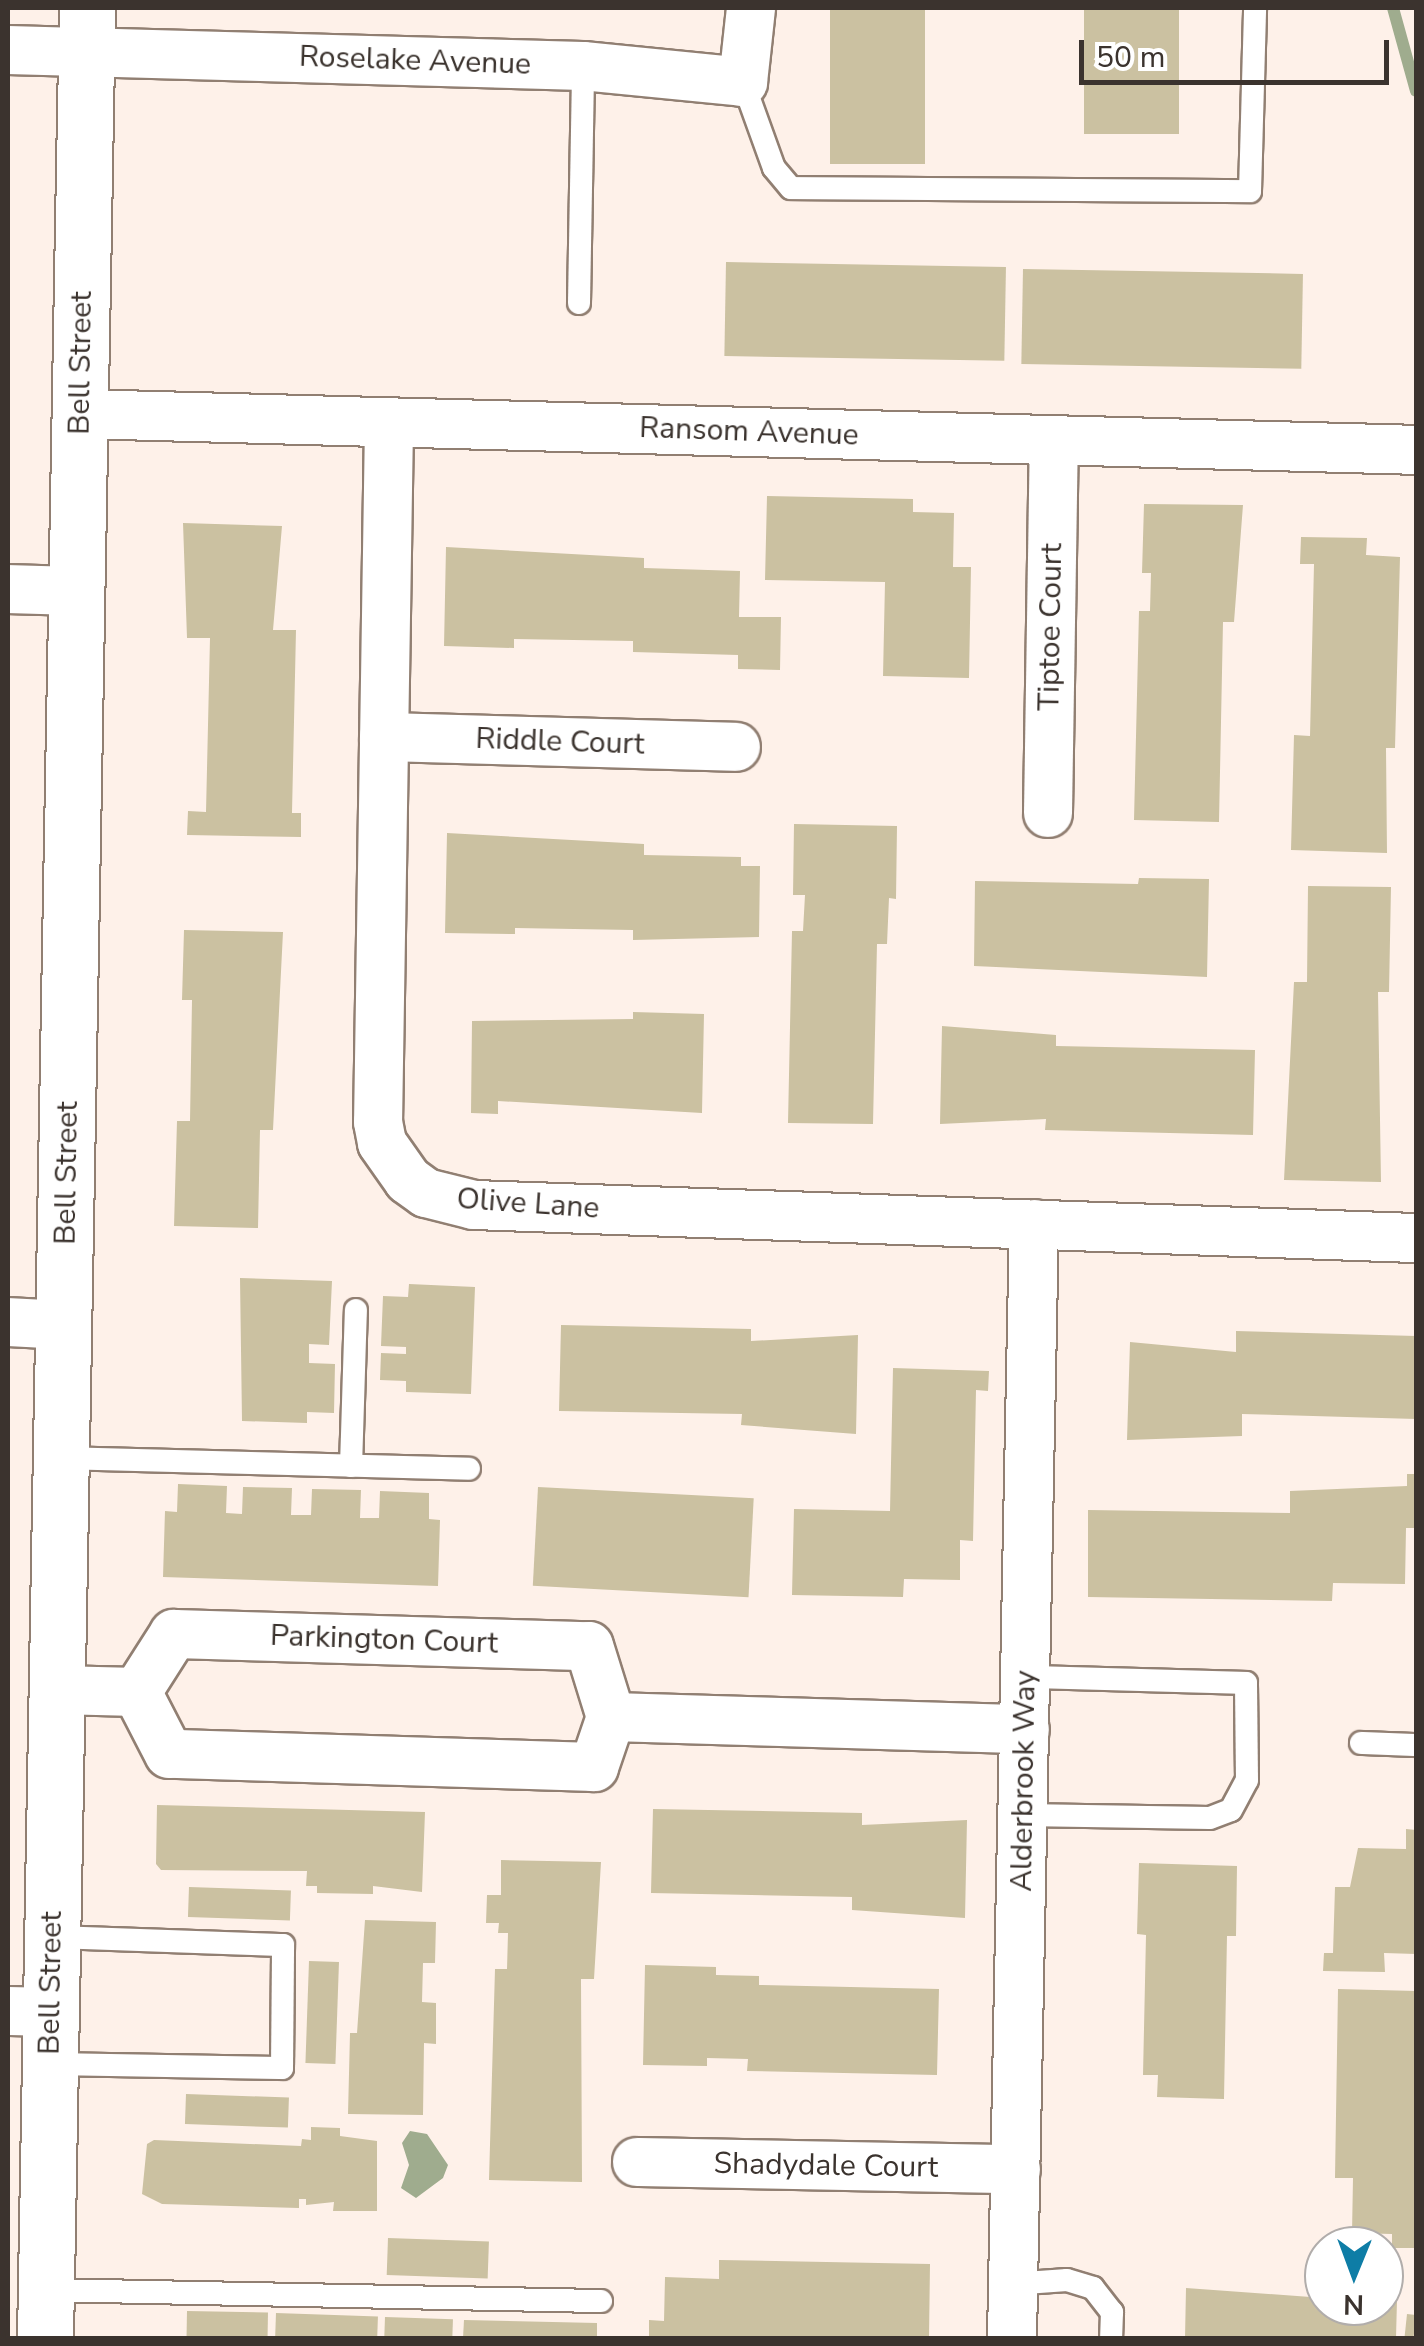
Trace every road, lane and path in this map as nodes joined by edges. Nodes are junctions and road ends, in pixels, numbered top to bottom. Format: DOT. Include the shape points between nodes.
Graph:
graph roads {
  1 [pos="751,8"];
  2 [pos="1255,8"];
  3 [pos="87,30"];
  4 [pos="8,50"];
  5 [pos="583,66"];
  6 [pos="744,82"];
  7 [pos="578,303"];
  8 [pos="81,414"];
  9 [pos="388,424"];
  10 [pos="1054,442"];
  11 [pos="1416,450"];
  12 [pos="8,589"];
  13 [pos="76,591"];
  14 [pos="384,737"];
  15 [pos="736,747"];
  16 [pos="1048,813"];
  17 [pos="1034,1224"];
  18 [pos="1416,1238"];
  19 [pos="356,1310"];
  20 [pos="8,1322"];
  21 [pos="64,1325"];
  22 [pos="62,1458"];
  23 [pos="351,1466"];
  24 [pos="469,1469"];
  25 [pos="1026,1677"];
  26 [pos="57,1690"];
  27 [pos="137,1692"];
  28 [pos="612,1718"];
  29 [pos="1025,1730"];
  30 [pos="1361,1743"];
  31 [pos="1416,1745"];
  32 [pos="1023,1815"];
  33 [pos="52,1938"];
  34 [pos="36,2029"];
  35 [pos="637,2162"];
  36 [pos="1016,2169"];
  37 [pos="1011,2284"];
  38 [pos="601,2301"];
  39 [pos="46,2314"];
  40 [pos="1012,2338"];
  41 [pos="1111,2338"];
  1 -- 6 [label="street"];
  2 -- 6 [label="lane" via="1250,190 790,188 774,168"];
  3 -- 4 [label="street, Roselake Avenue"];
  3 -- 5 [label="street, Roselake Avenue"];
  3 -- 8 [label="street, Bell Street"];
  5 -- 6 [label="street, Roselake Avenue"];
  5 -- 7 [label="lane"];
  8 -- 9 [label="street, Ransom Avenue"];
  8 -- 13 [label="street, Bell Street"];
  9 -- 10 [label="street, Ransom Avenue"];
  9 -- 14 [label="street, Olive Lane"];
  10 -- 11 [label="street, Ransom Avenue"];
  10 -- 16 [label="street, Tiptoe Court"];
  12 -- 13 [label="street"];
  13 -- 21 [label="street, Bell Street"];
  14 -- 15 [label="street, Riddle Court"];
  14 -- 17 [label="street, Olive Lane" via="378,1122 387,1154 408,1180 426,1193 474,1205"];
  17 -- 18 [label="street, Olive Lane"];
  17 -- 25 [label="street, Alderbrook Way"];
  19 -- 23 [label="lane"];
  20 -- 21 [label="street"];
  21 -- 22 [label="street, Bell Street"];
  22 -- 23 [label="lane"];
  22 -- 26 [label="street, Bell Street"];
  23 -- 24 [label="lane"];
  25 -- 29 [label="street, Alderbrook Way"];
  25 -- 32 [label="lane" via="1246,1683 1247,1780 1231,1810 1210,1818"];
  26 -- 27 [label="street"];
  26 -- 33 [label="street, Bell Street"];
  27 -- 28 [label="street" via="169,1754 594,1767"];
  27 -- 28 [label="street, Parkington Court" via="174,1634 589,1646"];
  28 -- 29 [label="street"];
  29 -- 32 [label="street, Alderbrook Way"];
  30 -- 31 [label="lane"];
  32 -- 36 [label="street, Alderbrook Way"];
  33 -- 34 [label="street, Bell Street"];
  33 -- 34 [label="lane" via="283,1945 282,2068"];
  34 -- 39 [label="street, Bell Street"];
  35 -- 36 [label="street, Shadydale Court"];
  36 -- 37 [label="street, Alderbrook Way"];
  37 -- 40 [label="street, Alderbrook Way"];
  37 -- 41 [label="lane" via="1067,2280 1092,2288 1112,2312"];
  38 -- 39 [label="lane"];
}
